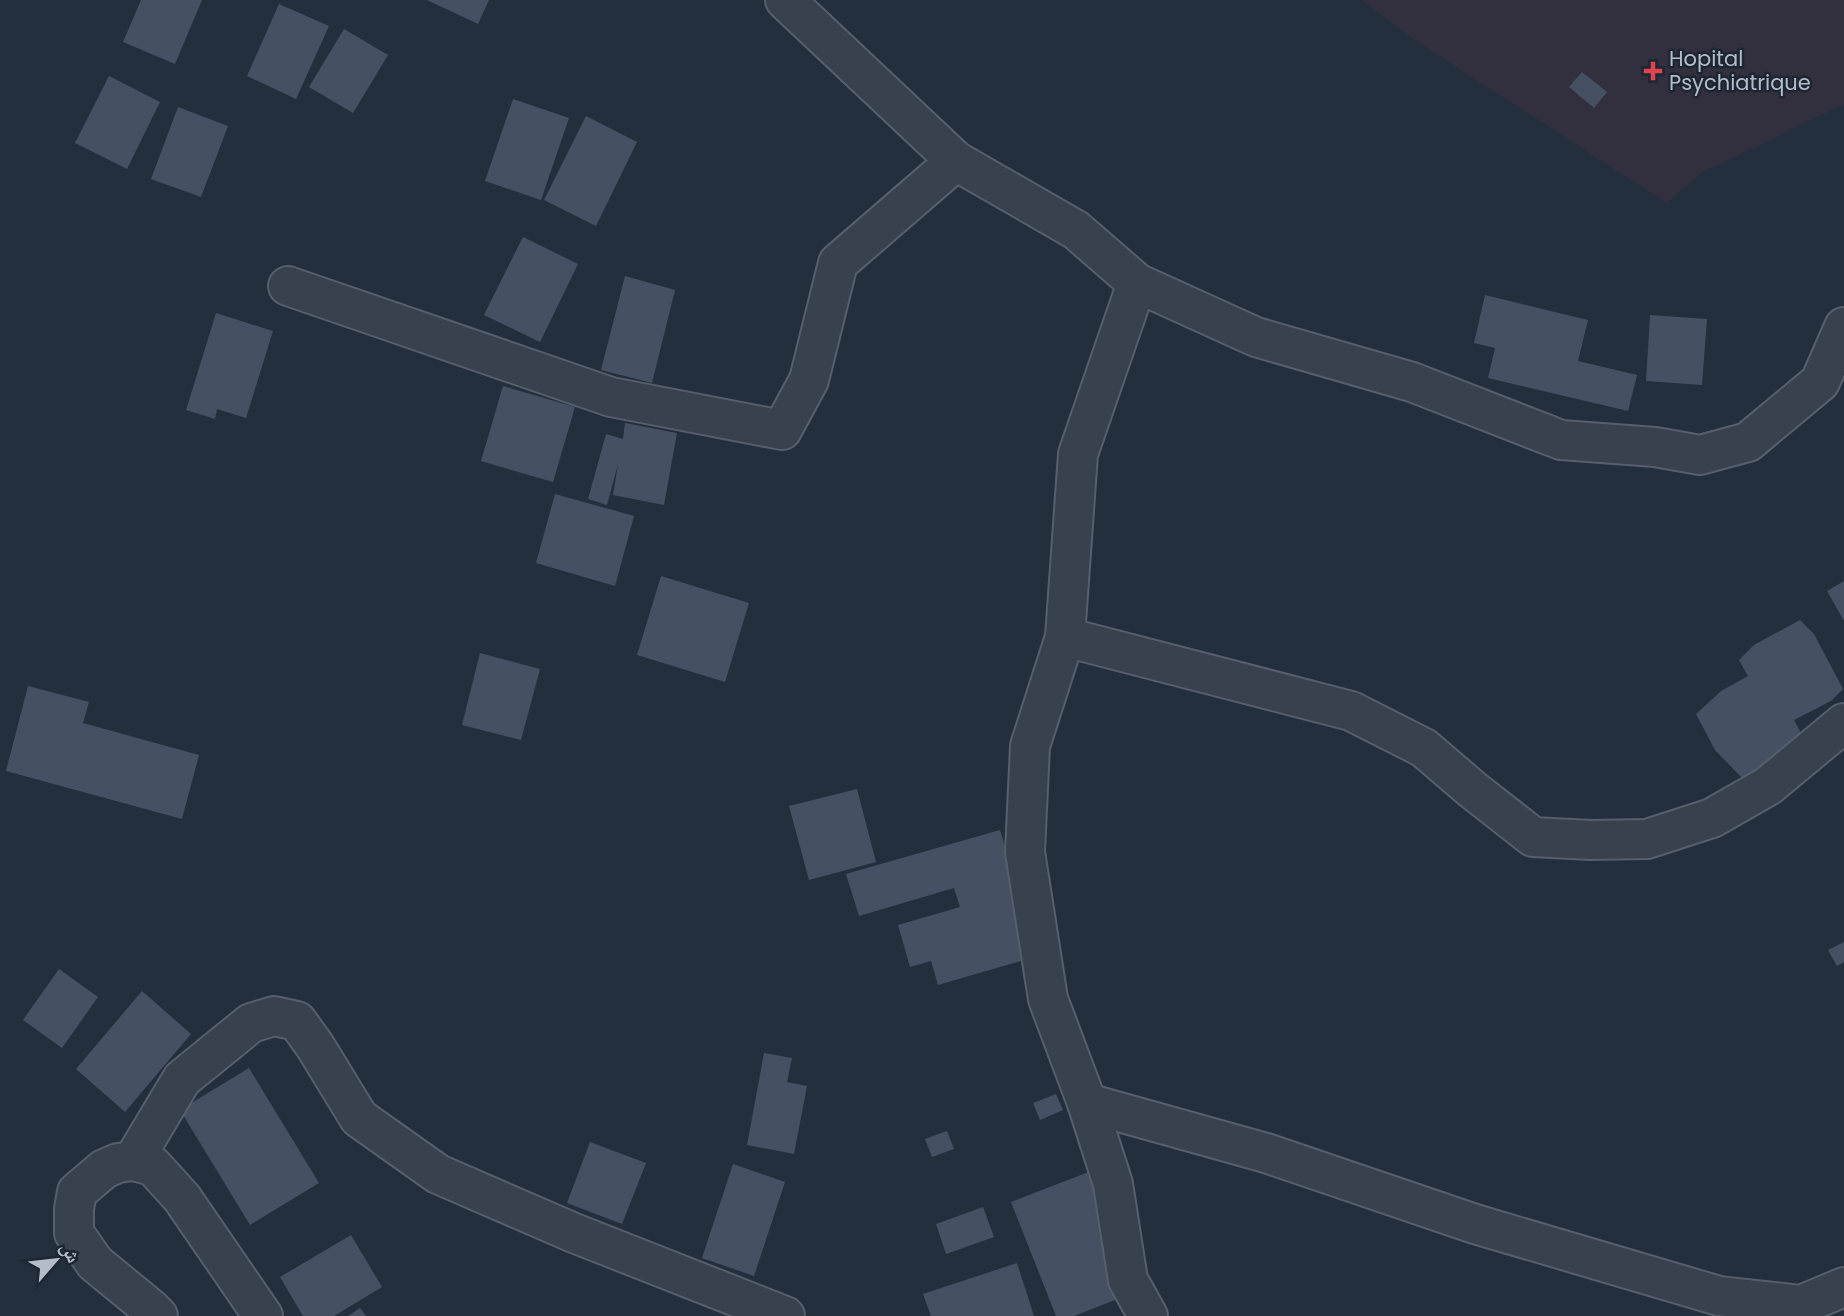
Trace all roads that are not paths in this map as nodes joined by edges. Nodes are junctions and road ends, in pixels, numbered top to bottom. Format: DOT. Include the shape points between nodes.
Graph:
graph roads {
  1 [pos="785,0"];
  2 [pos="956,161"];
  3 [pos="1137,284"];
  4 [pos="288,286"];
  5 [pos="1844,327"];
  6 [pos="1065,637"];
  7 [pos="1844,723"];
  8 [pos="1087,1103"];
  9 [pos="133,1161"];
  10 [pos="1844,1287"];
  11 [pos="1135,1312"];
  12 [pos="158,1316"];
  13 [pos="263,1316"];
  14 [pos="785,1316"];
  1 -- 2 [label="street"];
  2 -- 3 [label="street" via="1076,229"];
  2 -- 4 [label="street" via="838,263 809,380 782,430 611,397"];
  3 -- 5 [label="street" via="1256,337 1412,382 1561,440 1700,455 1748,442 1820,382"];
  3 -- 6 [label="street" via="1078,454"];
  6 -- 7 [label="street" via="1351,710 1424,748 1534,837 1647,839 1712,818 1768,786"];
  6 -- 8 [label="street" via="1030,746 1025,852 1048,999"];
  8 -- 10 [label="street" via="1266,1153 1475,1224 1720,1296 1801,1305"];
  8 -- 11 [label="street" via="1113,1184"];
  9 -- 12 [label="street" via="104,1169 77,1192 74,1233 95,1263"];
  9 -- 13 [label="street" via="153,1166 182,1198"];
  9 -- 14 [label="street" via="182,1079 251,1023 274,1016 297,1021 359,1118 438,1174"];
}
